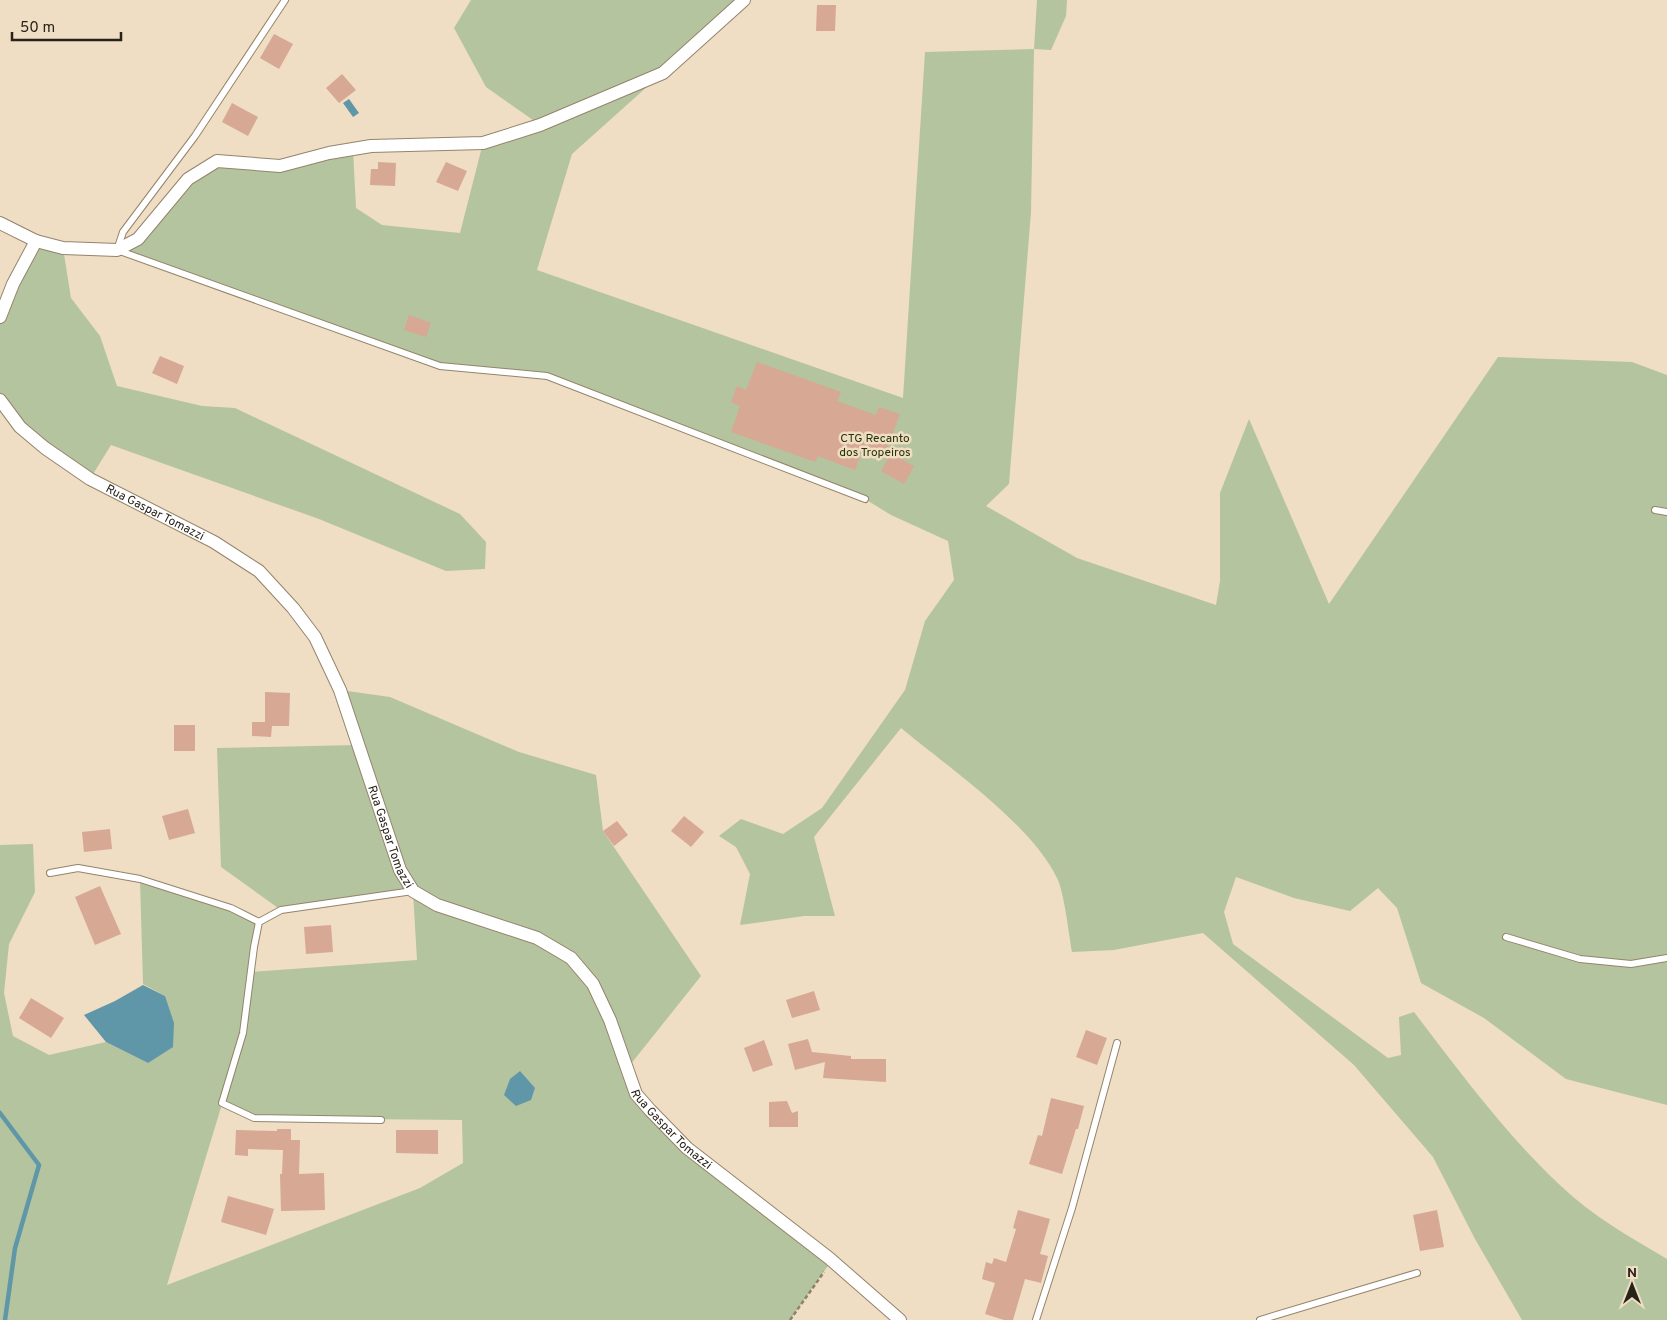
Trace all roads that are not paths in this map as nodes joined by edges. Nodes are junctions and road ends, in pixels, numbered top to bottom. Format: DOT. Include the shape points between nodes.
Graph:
graph roads {
  1 [pos="285,0"];
  2 [pos="744,0"];
  3 [pos="0,223"];
  4 [pos="36,241"];
  5 [pos="117,250"];
  6 [pos="0,317"];
  7 [pos="0,400"];
  8 [pos="865,499"];
  9 [pos="1655,510"];
  10 [pos="1667,512"];
  11 [pos="50,873"];
  12 [pos="413,892"];
  13 [pos="259,922"];
  14 [pos="1506,937"];
  15 [pos="1667,958"];
  16 [pos="1117,1043"];
  17 [pos="381,1120"];
  18 [pos="1417,1273"];
  19 [pos="900,1320"];
  20 [pos="1036,1320"];
  21 [pos="1260,1320"];
  1 -- 5 [label="lane" via="195,136 122,232"];
  2 -- 5 [label="street" via="663,73 540,125 483,143 371,146 280,166 217,161 188,179 138,240"];
  3 -- 4 [label="street"];
  4 -- 5 [label="street" via="63,248"];
  4 -- 6 [label="street"];
  5 -- 8 [label="lane" via="440,366 547,376"];
  7 -- 12 [label="street, Rua Gaspar Tomazzi" via="20,427 45,448 90,479 214,542 259,571 293,608 315,637 340,690 400,870"];
  9 -- 10 [label="lane"];
  11 -- 13 [label="lane" via="78,868 140,879 230,908"];
  12 -- 13 [label="lane" via="281,910"];
  12 -- 19 [label="street, Rua Gaspar Tomazzi" via="437,905 537,938 572,958 593,984 610,1020 636,1094 650,1110 716,1173 832,1260"];
  13 -- 17 [label="lane" via="243,1033 222,1103 254,1118"];
  14 -- 15 [label="lane" via="1580,958 1631,964"];
  16 -- 20 [label="lane" via="1072,1208"];
  18 -- 21 [label="lane"];
}
